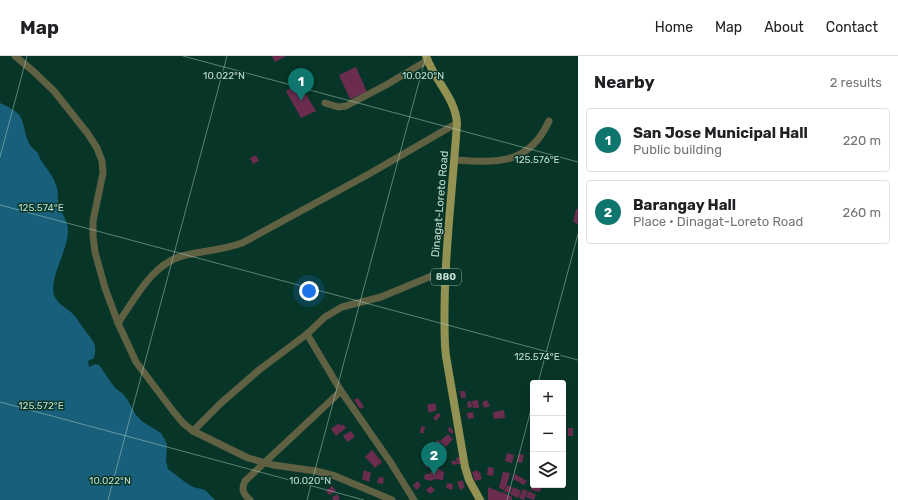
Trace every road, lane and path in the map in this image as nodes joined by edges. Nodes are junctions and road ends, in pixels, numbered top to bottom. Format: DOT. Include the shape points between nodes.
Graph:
graph roads {
  1 [pos="15,56"];
  2 [pos="427,58"];
  3 [pos="325,103"];
  4 [pos="549,121"];
  5 [pos="457,123"];
  6 [pos="455,160"];
  7 [pos="446,270"];
  8 [pos="118,323"];
  9 [pos="306,334"];
  10 [pos="341,391"];
  11 [pos="193,430"];
  12 [pos="264,463"];
  13 [pos="250,500"];
  14 [pos="392,500"];
  15 [pos="414,500"];
  16 [pos="480,500"];
  1 -- 8 [label="street" via="54,91 97,148 103,173 93,221 93,236 105,288"];
  2 -- 3 [label="street" via="386,85 346,106 338,107"];
  2 -- 5 [label="main road, Dinagat-Loreto Road / 880" via="451,100"];
  4 -- 6 [label="street" via="536,144 513,157 487,162"];
  5 -- 6 [label="main road, Dinagat-Loreto Road / 880"];
  5 -- 8 [label="street" via="242,243 220,250 182,256 167,263 156,271"];
  6 -- 7 [label="main road, Dinagat-Loreto Road / 880"];
  7 -- 9 [label="street" via="381,297 342,307 325,317"];
  7 -- 16 [label="main road, Dinagat-Loreto Road / 880" via="446,356 465,467"];
  8 -- 11 [label="street" via="136,362 172,411"];
  9 -- 10 [label="street"];
  9 -- 11 [label="street" via="259,370"];
  10 -- 12 [label="street"];
  10 -- 15 [label="street"];
  11 -- 12 [label="street" via="248,458"];
  12 -- 13 [label="street" via="243,485 244,494"];
  12 -- 14 [label="street" via="335,476"];
}
